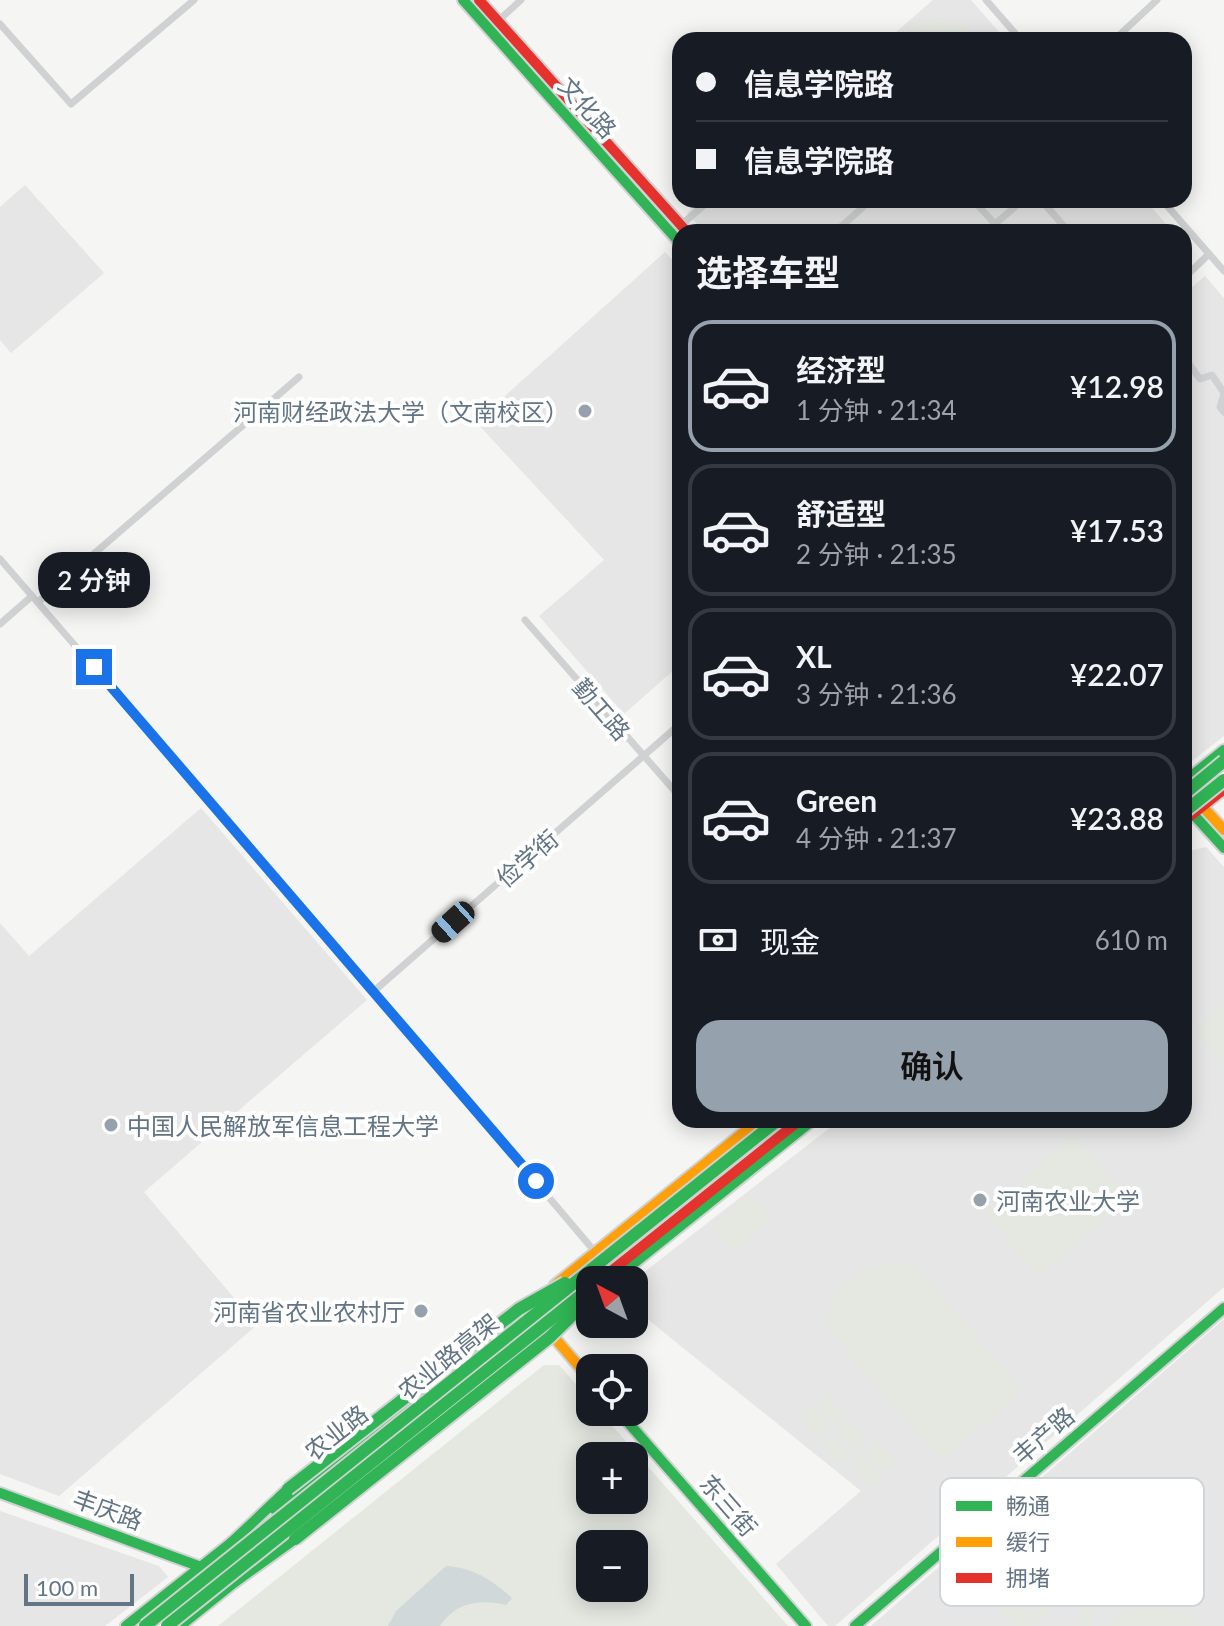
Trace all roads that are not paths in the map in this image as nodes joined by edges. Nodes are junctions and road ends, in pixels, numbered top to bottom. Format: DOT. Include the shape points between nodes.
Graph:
graph roads {
  1 [pos="194,0"];
  2 [pos="463,0"];
  3 [pos="479,0"];
  4 [pos="521,0"];
  5 [pos="986,0"];
  6 [pos="1157,0"];
  7 [pos="498,21"];
  8 [pos="0,24"];
  9 [pos="1014,32"];
  10 [pos="1123,32"];
  11 [pos="703,208"];
  12 [pos="862,208"];
  13 [pos="979,208"];
  14 [pos="1015,208"];
  15 [pos="1048,208"];
  16 [pos="1169,208"];
  17 [pos="680,224"];
  18 [pos="688,224"];
  19 [pos="844,224"];
  20 [pos="992,224"];
  21 [pos="999,224"];
  22 [pos="1062,224"];
  23 [pos="1183,224"];
  24 [pos="672,234"];
  25 [pos="1192,234"];
  26 [pos="1209,254"];
  27 [pos="1192,270"];
  28 [pos="1224,271"];
  29 [pos="1192,368"];
  30 [pos="299,377"];
  31 [pos="1224,393"];
  32 [pos="1224,412"];
  33 [pos="0,559"];
  34 [pos="35,599"];
  35 [pos="525,620"];
  36 [pos="0,624"];
  37 [pos="672,731"];
  38 [pos="1224,750"];
  39 [pos="644,756"];
  40 [pos="1224,761"];
  41 [pos="1192,777"];
  42 [pos="1192,787"];
  43 [pos="672,788"];
  44 [pos="1223,788"];
  45 [pos="1192,810"];
  46 [pos="1192,810"];
  47 [pos="1192,812"];
  48 [pos="1192,813"];
  49 [pos="1224,830"];
  50 [pos="1224,848"];
  51 [pos="374,991"];
  52 [pos="749,1128"];
  53 [pos="768,1128"];
  54 [pos="790,1128"];
  55 [pos="803,1128"];
  56 [pos="596,1253"];
  57 [pos="596,1266"];
  58 [pos="622,1266"];
  59 [pos="623,1266"];
  60 [pos="576,1277"];
  61 [pos="576,1282"];
  62 [pos="576,1299"];
  63 [pos="528,1307"];
  64 [pos="1224,1308"];
  65 [pos="576,1309"];
  66 [pos="576,1312"];
  67 [pos="549,1331"];
  68 [pos="576,1363"];
  69 [pos="631,1426"];
  70 [pos="1027,1478"];
  71 [pos="0,1493"];
  72 [pos="231,1543"];
  73 [pos="940,1553"];
  74 [pos="201,1567"];
  75 [pos="235,1582"];
  76 [pos="126,1626"];
  77 [pos="145,1626"];
  78 [pos="167,1626"];
  79 [pos="180,1626"];
  80 [pos="806,1626"];
  81 [pos="855,1626"];
  1 -- 8 [label="street" via="71,104"];
  2 -- 24 [label="main road, 文化路"];
  3 -- 7 [label="main road, 文化路"];
  4 -- 7 [label="street"];
  5 -- 9 [label="street"];
  6 -- 10 [label="street"];
  7 -- 17 [label="main road, 文化路"];
  11 -- 18 [label="street"];
  12 -- 19 [label="street"];
  13 -- 20 [label="street"];
  14 -- 21 [label="street"];
  15 -- 22 [label="street"];
  16 -- 23 [label="street"];
  25 -- 26 [label="street"];
  26 -- 27 [label="street"];
  26 -- 28 [label="street"];
  29 -- 31 [label="street" via="1200,379 1212,375"];
  30 -- 34 [label="street"];
  31 -- 32 [label="street"];
  33 -- 34 [label="street"];
  34 -- 36 [label="street"];
  34 -- 51 [label="street"];
  35 -- 39 [label="street, 勤工路"];
  37 -- 39 [label="street, 俭学街"];
  38 -- 41 [label="main road"];
  39 -- 43 [label="street, 勤工路"];
  39 -- 51 [label="street, 俭学街"];
  40 -- 42 [label="main road, bridge"];
  44 -- 45 [label="main road, bridge"];
  44 -- 46 [label="main road"];
  47 -- 49 [label="main road"];
  48 -- 50 [label="main road"];
  51 -- 56 [label="street"];
  52 -- 56 [label="main road, 农业路"];
  53 -- 57 [label="main road, 农业路高架, bridge"];
  54 -- 58 [label="main road"];
  55 -- 59 [label="main road"];
  56 -- 63 [label="main road, 农业路"];
  60 -- 72 [label="main road, bridge" via="519,1309 288,1489"];
  61 -- 77 [label="main road, 农业路高架, bridge"];
  62 -- 78 [label="main road, 农业路高架, bridge"];
  63 -- 67 [label="main road"];
  63 -- 72 [label="main road, 农业路"];
  64 -- 70 [label="main road, 丰产路"];
  65 -- 67 [label="main road"];
  66 -- 75 [label="main road, bridge"];
  67 -- 68 [label="main road"];
  67 -- 75 [label="main road"];
  69 -- 80 [label="main road, 东三街"];
  71 -- 74 [label="main road, 丰庆路"];
  72 -- 74 [label="main road, 农业路"];
  73 -- 81 [label="main road, 丰产路"];
  74 -- 76 [label="main road, 农业路"];
  75 -- 79 [label="main road"];
}
